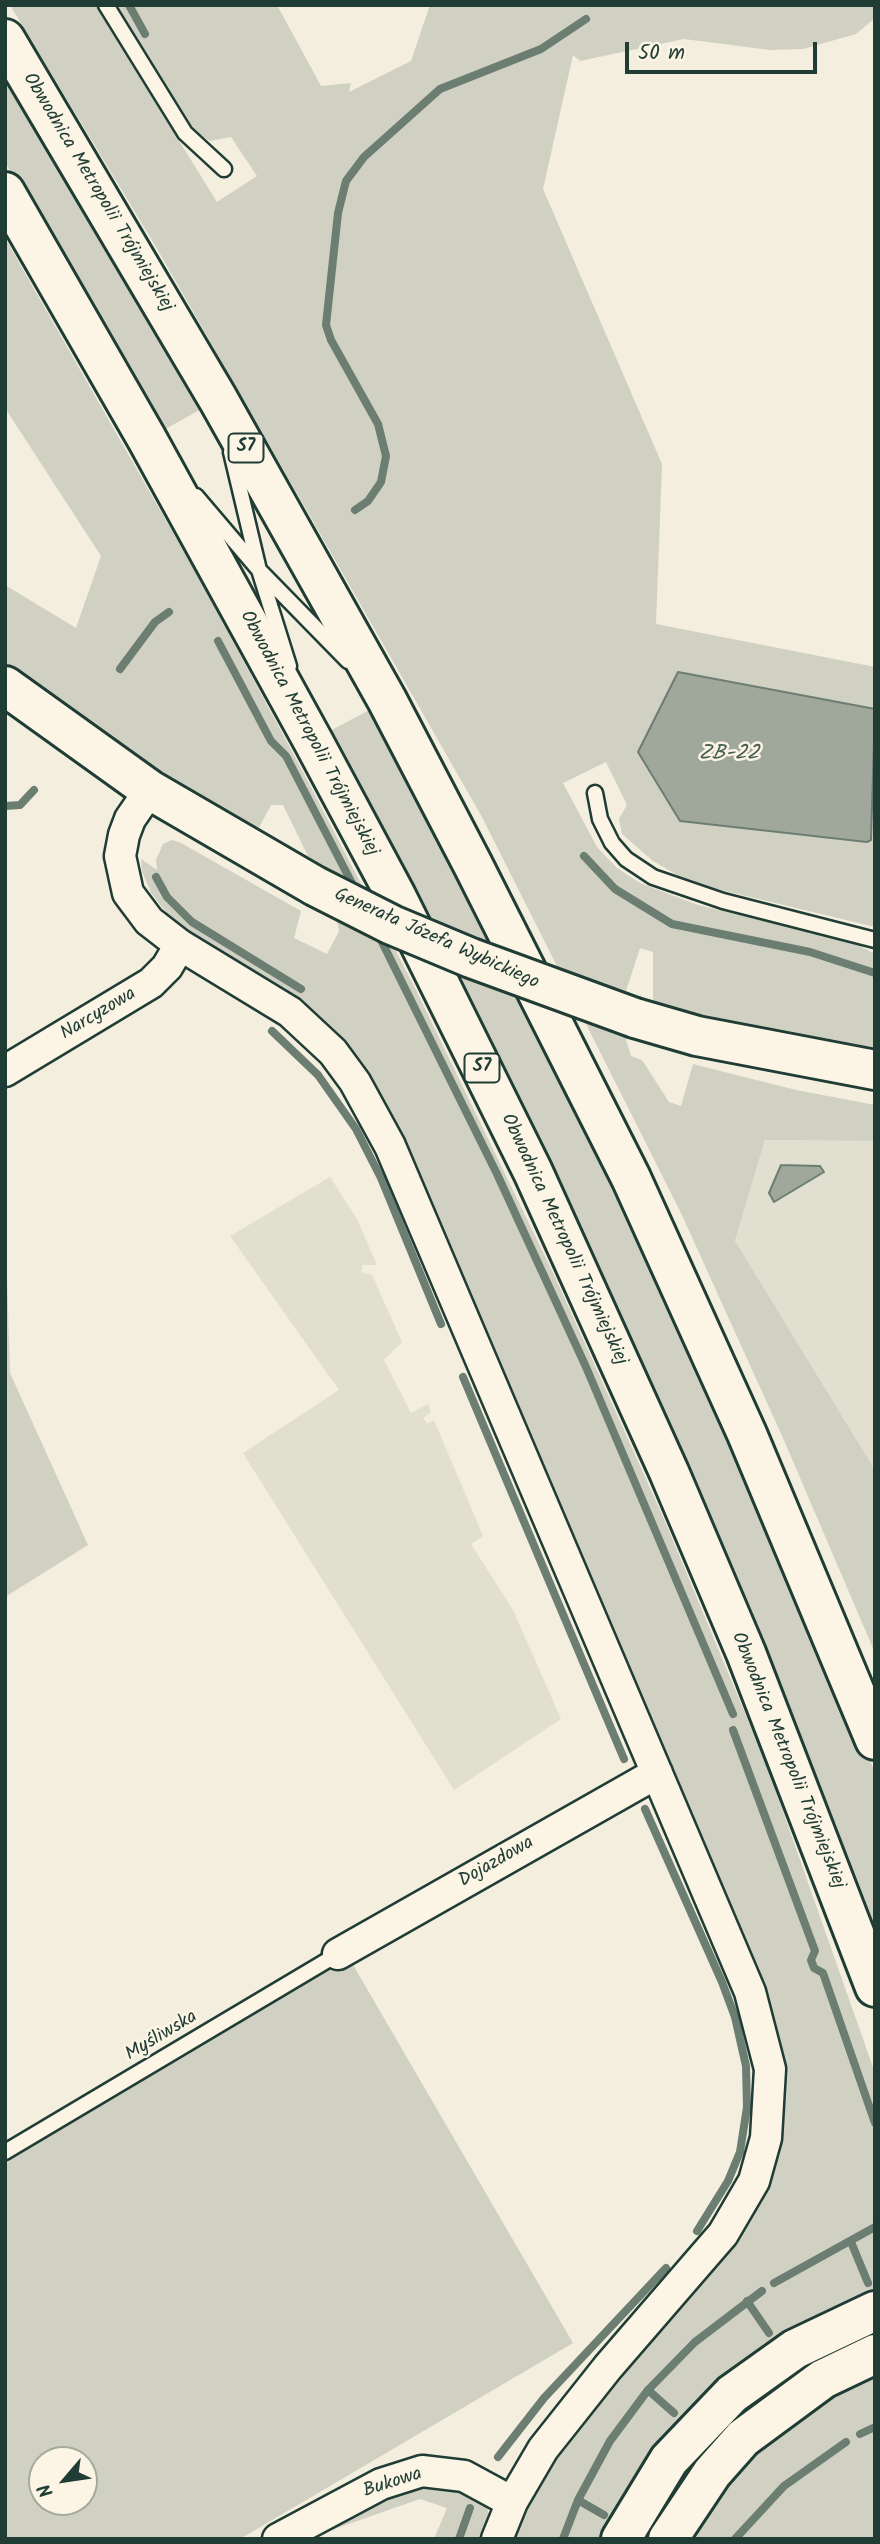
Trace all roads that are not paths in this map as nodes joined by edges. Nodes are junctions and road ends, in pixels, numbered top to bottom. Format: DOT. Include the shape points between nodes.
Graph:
graph roads {
  1 [pos="106,5"];
  2 [pos="5,39"];
  3 [pos="224,169"];
  4 [pos="5,192"];
  5 [pos="218,399"];
  6 [pos="147,439"];
  7 [pos="260,570"];
  8 [pos="5,686"];
  9 [pos="387,700"];
  10 [pos="313,741"];
  11 [pos="150,790"];
  12 [pos="595,793"];
  13 [pos="875,940"];
  14 [pos="180,945"];
  15 [pos="875,1070"];
  16 [pos="5,1071"];
  17 [pos="867,1710"];
  18 [pos="875,1740"];
  19 [pos="657,1773"];
  20 [pos="338,1954"];
  21 [pos="875,1987"];
  22 [pos="5,2152"];
  23 [pos="875,2311"];
  24 [pos="875,2354"];
  25 [pos="512,2502"];
  26 [pos="278,2539"];
  27 [pos="497,2539"];
  28 [pos="621,2539"];
  29 [pos="668,2539"];
  1 -- 3 [label="lane" via="185,133"];
  2 -- 5 [label="main road, Obwodnica Metropolii Trójmiejskiej / S7"];
  4 -- 6 [label="main road, Obwodnica Metropolii Trójmiejskiej / S7"];
  5 -- 7 [label="lane"];
  5 -- 9 [label="main road, Obwodnica Metropolii Trójmiejskiej / S7"];
  6 -- 7 [label="lane"];
  6 -- 10 [label="main road, Obwodnica Metropolii Trójmiejskiej / S7"];
  7 -- 9 [label="lane"];
  7 -- 10 [label="lane"];
  8 -- 11 [label="main road, Generała Józefa Wybickiego"];
  9 -- 17 [label="main road, Obwodnica Metropolii Trójmiejskiej / S7" via="631,1178"];
  10 -- 21 [label="main road, Obwodnica Metropolii Trójmiejskiej / S7" via="533,1172 669,1472 755,1677"];
  11 -- 14 [label="street" via="130,819 120,856 128,893 149,921"];
  11 -- 15 [label="main road, Generała Józefa Wybickiego, bridge" via="315,886 471,958 697,1036"];
  12 -- 13 [label="lane" via="600,819 612,843 653,877 723,901"];
  14 -- 16 [label="street, Narcyzowa" via="151,982"];
  14 -- 19 [label="street" via="271,998 333,1052 355,1082 390,1146"];
  17 -- 18 [label="main road, Obwodnica Metropolii Trójmiejskiej / S7"];
  19 -- 20 [label="street, Dojazdowa"];
  19 -- 25 [label="street" via="750,1992 770,2069 766,2138 754,2181 723,2234 551,2439"];
  20 -- 22 [label="lane, Myśliwska"];
  23 -- 28 [label="main road" via="795,2349 732,2395 669,2460"];
  24 -- 29 [label="main road" via="823,2379 743,2438 712,2473"];
  25 -- 26 [label="street, Bukowa" via="464,2476 422,2471 381,2484"];
  25 -- 27 [label="street"];
}
